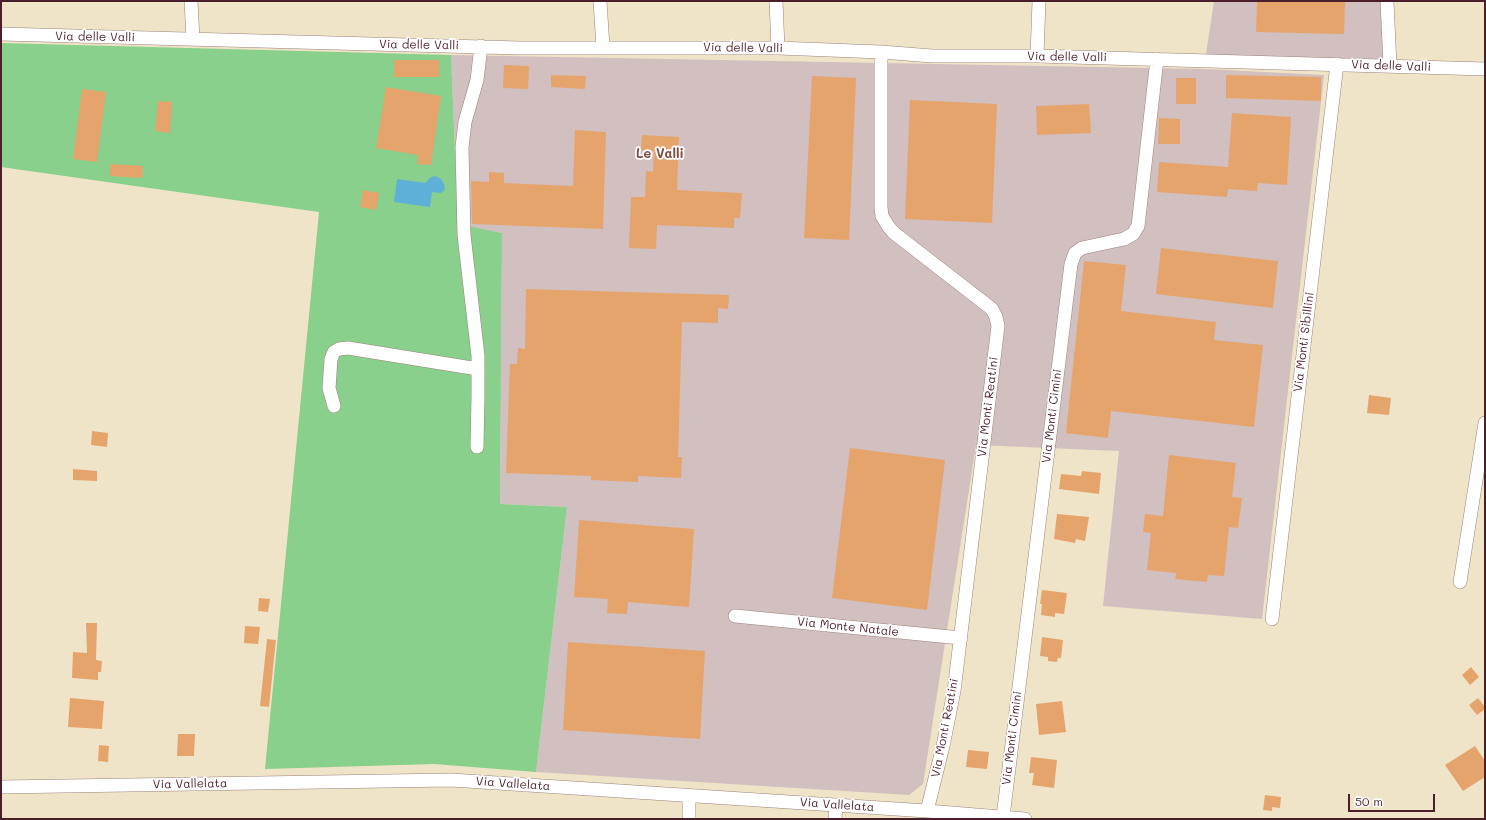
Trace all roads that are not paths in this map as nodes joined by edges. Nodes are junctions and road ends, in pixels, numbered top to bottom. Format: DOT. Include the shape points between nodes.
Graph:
graph roads {
  1 [pos="191,1"];
  2 [pos="600,1"];
  3 [pos="776,1"];
  4 [pos="1039,1"];
  5 [pos="1386,1"];
  6 [pos="1,34"];
  7 [pos="193,39"];
  8 [pos="481,46"];
  9 [pos="602,47"];
  10 [pos="778,48"];
  11 [pos="881,52"];
  12 [pos="1037,56"];
  13 [pos="1157,59"];
  14 [pos="1337,64"];
  15 [pos="1390,66"];
  16 [pos="1485,69"];
  17 [pos="478,370"];
  18 [pos="334,406"];
  19 [pos="1485,423"];
  20 [pos="477,447"];
  21 [pos="1460,582"];
  22 [pos="735,616"];
  23 [pos="1272,619"];
  24 [pos="961,638"];
  25 [pos="1,787"];
  26 [pos="689,796"];
  27 [pos="836,805"];
  28 [pos="927,811"];
  29 [pos="1003,817"];
  30 [pos="689,819"];
  31 [pos="835,819"];
  32 [pos="1025,819"];
  1 -- 7 [label="street"];
  2 -- 9 [label="street"];
  3 -- 10 [label="street"];
  4 -- 12 [label="street"];
  5 -- 15 [label="street"];
  6 -- 7 [label="street, Via delle Valli"];
  7 -- 8 [label="street, Via delle Valli"];
  8 -- 9 [label="street, Via delle Valli"];
  8 -- 17 [label="street" via="477,80 465,122 462,147 464,235"];
  9 -- 10 [label="street, Via delle Valli"];
  10 -- 11 [label="street, Via delle Valli"];
  11 -- 12 [label="street, Via delle Valli" via="932,56"];
  11 -- 24 [label="street, Via Monti Reatini" via="882,216 894,233 992,309 998,326"];
  12 -- 13 [label="street, Via delle Valli"];
  13 -- 14 [label="street, Via delle Valli"];
  13 -- 29 [label="street, Via Monti Cimini" via="1138,226 1133,234 1124,239 1082,248 1075,253 1071,264"];
  14 -- 15 [label="street, Via delle Valli"];
  14 -- 23 [label="street, Via Monti Sibillini"];
  15 -- 16 [label="street, Via delle Valli"];
  17 -- 18 [label="street" via="348,348 339,349 332,355 330,367 329,388"];
  17 -- 20 [label="street"];
  19 -- 21 [label="street"];
  22 -- 24 [label="street, Via Monte Natale"];
  24 -- 28 [label="street, Via Monti Reatini" via="950,716"];
  25 -- 26 [label="street, Via Vallelata" via="452,780"];
  26 -- 27 [label="street, Via Vallelata"];
  26 -- 30 [label="street"];
  27 -- 28 [label="street, Via Vallelata"];
  27 -- 31 [label="street"];
  28 -- 29 [label="street, Via Vallelata"];
  29 -- 32 [label="street, Via Vallelata"];
}
